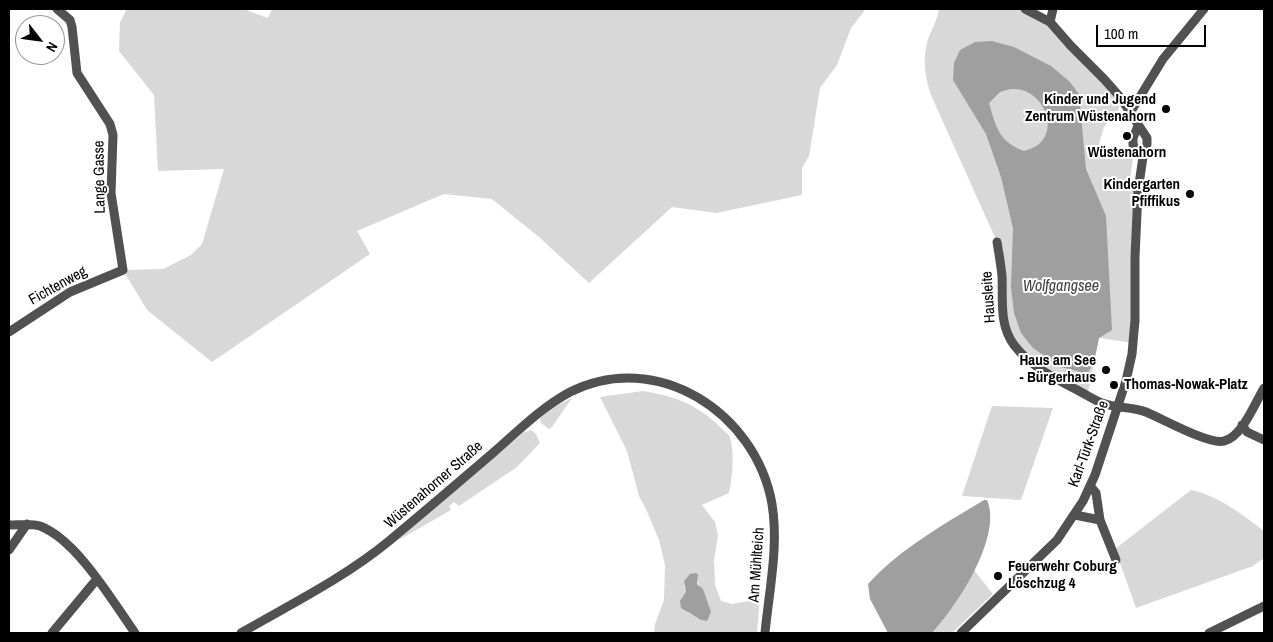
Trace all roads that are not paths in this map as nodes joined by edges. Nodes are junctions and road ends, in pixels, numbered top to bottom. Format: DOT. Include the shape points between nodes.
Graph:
graph roads {
  1 [pos="57,9"];
  2 [pos="1025,9"];
  3 [pos="1053,9"];
  4 [pos="1204,9"];
  5 [pos="1050,22"];
  6 [pos="1130,113"];
  7 [pos="1138,126"];
  8 [pos="1142,157"];
  9 [pos="997,242"];
  10 [pos="123,270"];
  11 [pos="9,332"];
  12 [pos="650,380"];
  13 [pos="1264,388"];
  14 [pos="1118,407"];
  15 [pos="1242,425"];
  16 [pos="1264,440"];
  17 [pos="1091,487"];
  18 [pos="1075,515"];
  19 [pos="1100,520"];
  20 [pos="27,524"];
  21 [pos="9,525"];
  22 [pos="9,550"];
  23 [pos="1116,560"];
  24 [pos="97,579"];
  25 [pos="1264,606"];
  26 [pos="52,633"];
  27 [pos="135,633"];
  28 [pos="241,633"];
  29 [pos="765,633"];
  30 [pos="961,633"];
  31 [pos="1209,633"];
  1 -- 10 [label="street, Lange Gasse" via="70,20 81,81 110,124 113,135 113,210"];
  2 -- 5 [label="street"];
  3 -- 5 [label="street"];
  4 -- 6 [label="street" via="1163,59"];
  5 -- 6 [label="street, Karl-Türk-Straße" via="1120,97"];
  6 -- 7 [label="street, Karl-Türk-Straße"];
  7 -- 8 [label="street, Karl-Türk-Straße" via="1147,138"];
  7 -- 8 [label="street, Karl-Türk-Straße" via="1133,146"];
  8 -- 14 [label="street, Karl-Türk-Straße" via="1134,335"];
  9 -- 14 [label="street, Hausleite" via="1004,327 1014,345 1055,378 1098,401"];
  10 -- 11 [label="street, Fichtenweg" via="70,292"];
  12 -- 28 [label="street, Wüstenahorner Straße" via="619,379 587,385 558,400 366,560"];
  12 -- 29 [label="street, Am Mühlteich" via="677,387 710,404 745,439 760,466 772,504 775,542"];
  13 -- 15 [label="street, Hausleite"];
  14 -- 15 [label="street, Hausleite" via="1138,409 1218,442 1232,437"];
  14 -- 17 [label="street, Karl-Türk-Straße"];
  15 -- 16 [label="street" via="1247,432"];
  17 -- 18 [label="street, Karl-Türk-Straße"];
  17 -- 19 [label="street" via="1096,493"];
  18 -- 19 [label="street"];
  18 -- 30 [label="street, Karl-Türk-Straße" via="1050,548"];
  19 -- 23 [label="street"];
  20 -- 21 [label="street"];
  20 -- 22 [label="street"];
  20 -- 24 [label="street" via="40,526 63,541"];
  24 -- 26 [label="street"];
  24 -- 27 [label="street"];
  25 -- 31 [label="street"];
}
